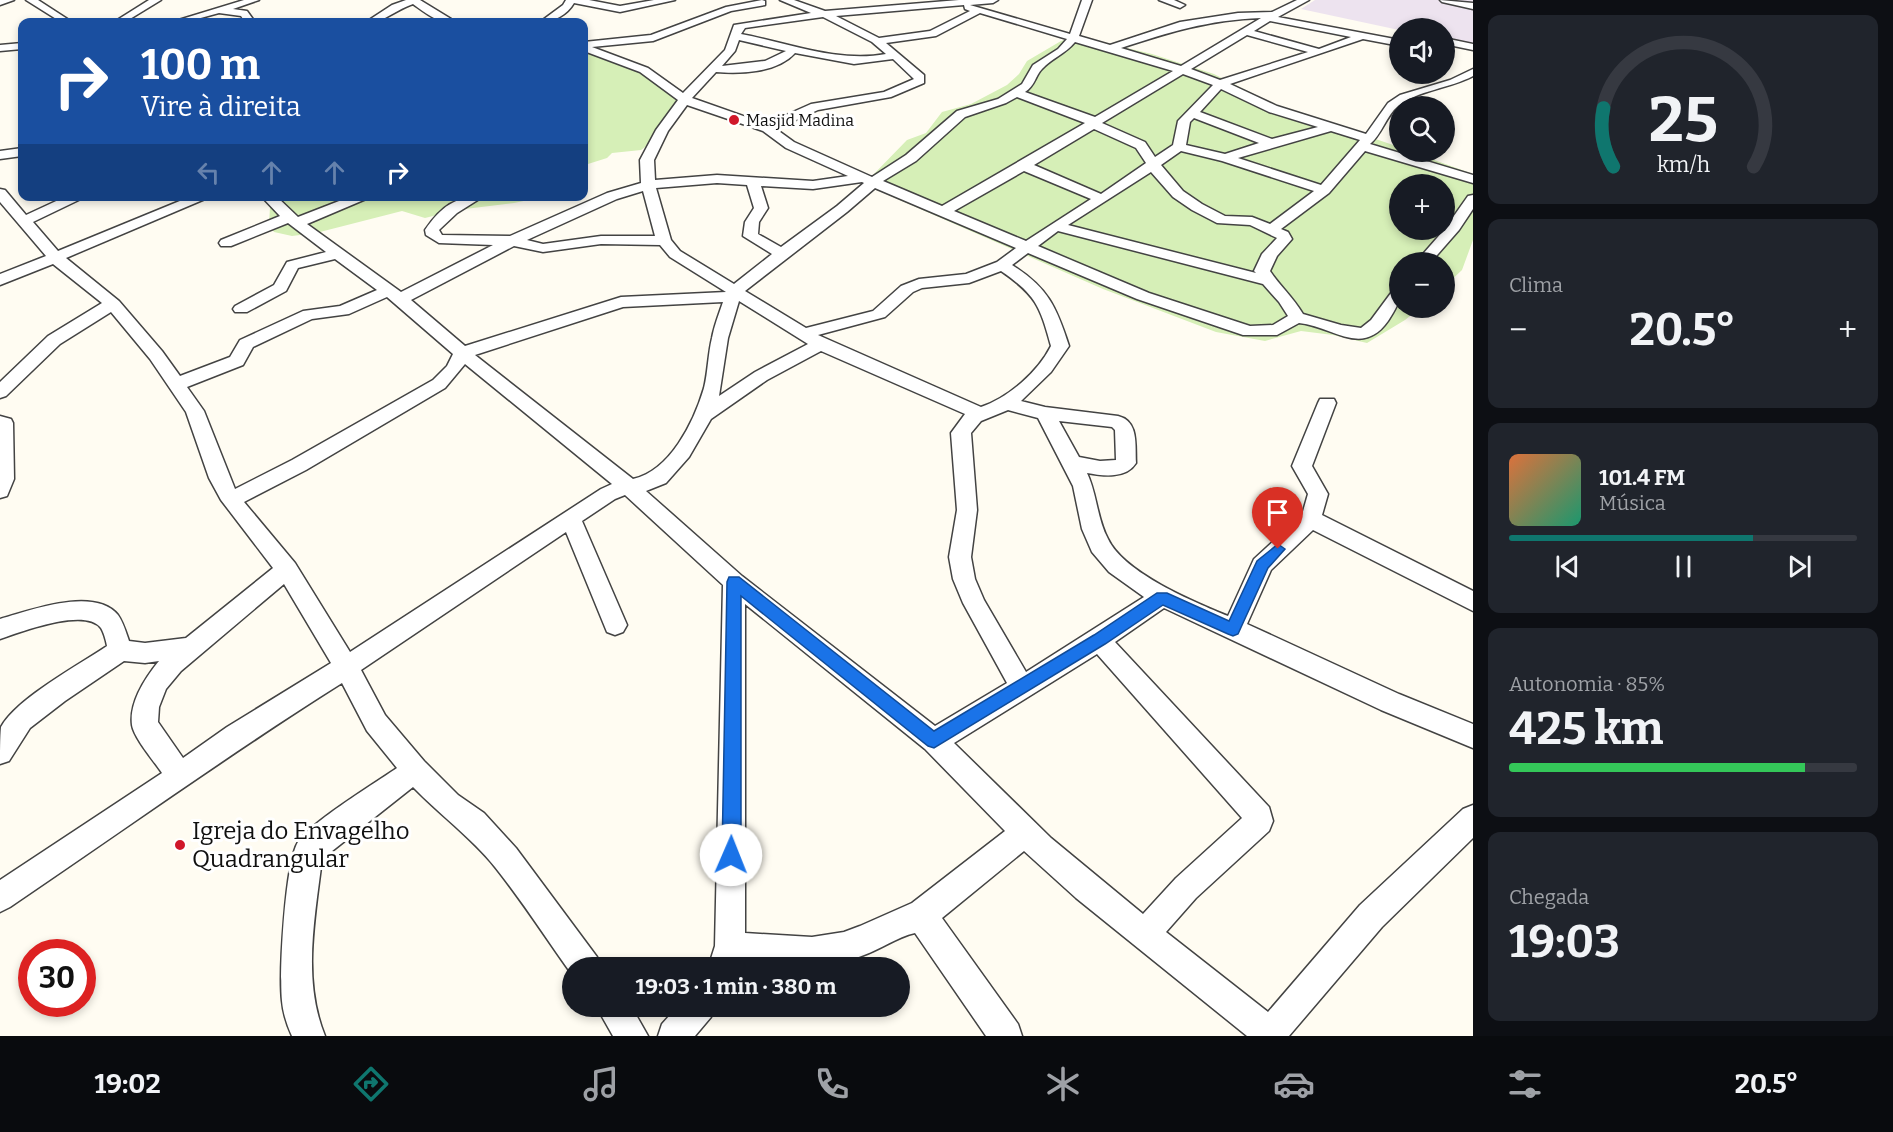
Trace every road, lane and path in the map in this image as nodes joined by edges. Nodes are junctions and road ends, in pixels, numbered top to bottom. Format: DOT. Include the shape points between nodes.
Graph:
graph roads {
  1 [pos="9,0"];
  2 [pos="32,0"];
  3 [pos="156,0"];
  4 [pos="254,0"];
  5 [pos="415,0"];
  6 [pos="573,0"];
  7 [pos="670,0"];
  8 [pos="785,0"];
  9 [pos="860,0"];
  10 [pos="946,0"];
  11 [pos="993,0"];
  12 [pos="1087,0"];
  13 [pos="1164,0"];
  14 [pos="1277,0"];
  15 [pos="1445,0"];
  16 [pos="765,1"];
  17 [pos="0,2"];
  18 [pos="959,4"];
  19 [pos="1296,4"];
  20 [pos="1180,5"];
  21 [pos="1473,6"];
  22 [pos="979,10"];
  23 [pos="221,11"];
  24 [pos="1312,12"];
  25 [pos="824,14"];
  26 [pos="1273,16"];
  27 [pos="61,18"];
  28 [pos="126,18"];
  29 [pos="193,18"];
  30 [pos="247,18"];
  31 [pos="377,18"];
  32 [pos="441,18"];
  33 [pos="551,18"];
  34 [pos="760,21"];
  35 [pos="644,28"];
  36 [pos="874,28"];
  37 [pos="1246,32"];
  38 [pos="662,35"];
  39 [pos="735,36"];
  40 [pos="1362,36"];
  41 [pos="1073,38"];
  42 [pos="1389,41"];
  43 [pos="1455,43"];
  44 [pos="18,46"];
  45 [pos="588,47"];
  46 [pos="1473,47"];
  47 [pos="0,48"];
  48 [pos="1111,48"];
  49 [pos="588,49"];
  50 [pos="792,50"];
  51 [pos="1320,52"];
  52 [pos="894,56"];
  53 [pos="715,69"];
  54 [pos="1183,70"];
  55 [pos="1458,77"];
  56 [pos="1220,84"];
  57 [pos="1473,87"];
  58 [pos="1018,93"];
  59 [pos="685,100"];
  60 [pos="1191,113"];
  61 [pos="1093,122"];
  62 [pos="1330,127"];
  63 [pos="767,128"];
  64 [pos="1366,142"];
  65 [pos="1271,143"];
  66 [pos="1179,147"];
  67 [pos="18,153"];
  68 [pos="0,155"];
  69 [pos="1226,158"];
  70 [pos="1154,164"];
  71 [pos="1025,166"];
  72 [pos="1473,179"];
  73 [pos="868,180"];
  74 [pos="753,181"];
  75 [pos="648,185"];
  76 [pos="1324,190"];
  77 [pos="0,193"];
  78 [pos="1102,199"];
  79 [pos="1473,199"];
  80 [pos="69,201"];
  81 [pos="193,201"];
  82 [pos="273,201"];
  83 [pos="351,201"];
  84 [pos="468,201"];
  85 [pos="944,211"];
  86 [pos="293,220"];
  87 [pos="24,221"];
  88 [pos="1056,226"];
  89 [pos="1272,229"];
  90 [pos="512,240"];
  91 [pos="664,241"];
  92 [pos="226,243"];
  93 [pos="1027,247"];
  94 [pos="1433,252"];
  95 [pos="782,253"];
  96 [pos="335,254"];
  97 [pos="56,258"];
  98 [pos="1002,265"];
  99 [pos="0,280"];
  100 [pos="1268,281"];
  101 [pos="733,294"];
  102 [pos="394,295"];
  103 [pos="113,304"];
  104 [pos="1389,307"];
  105 [pos="241,309"];
  106 [pos="1297,318"];
  107 [pos="804,334"];
  108 [pos="820,344"];
  109 [pos="462,353"];
  110 [pos="177,384"];
  111 [pos="0,392"];
  112 [pos="1327,403"];
  113 [pos="1006,404"];
  114 [pos="978,413"];
  115 [pos="1045,413"];
  116 [pos="704,415"];
  117 [pos="0,422"];
  118 [pos="1072,463"];
  119 [pos="630,488"];
  120 [pos="0,491"];
  121 [pos="231,500"];
  122 [pos="571,519"];
  123 [pos="1311,519"];
  124 [pos="287,569"];
  125 [pos="734,582"];
  126 [pos="1162,597"];
  127 [pos="1473,602"];
  128 [pos="615,625"];
  129 [pos="0,629"];
  130 [pos="1233,630"];
  131 [pos="1100,640"];
  132 [pos="191,647"];
  133 [pos="121,650"];
  134 [pos="346,667"];
  135 [pos="1022,688"];
  136 [pos="1473,736"];
  137 [pos="934,741"];
  138 [pos="0,752"];
  139 [pos="415,770"];
  140 [pos="180,776"];
  141 [pos="1473,819"];
  142 [pos="1025,833"];
  143 [pos="0,897"];
  144 [pos="919,917"];
  145 [pos="1144,934"];
  146 [pos="578,957"];
  147 [pos="727,957"];
  148 [pos="619,1017"];
  149 [pos="690,1017"];
  150 [pos="1272,1035"];
  151 [pos="309,1036"];
  152 [pos="632,1036"];
  153 [pos="674,1036"];
  154 [pos="1006,1036"];
  1 -- 17 [label="street"];
  2 -- 27 [label="street"];
  3 -- 28 [label="street"];
  4 -- 23 [label="street"];
  5 -- 31 [label="street"];
  5 -- 32 [label="street"];
  6 -- 7 [label="street" via="621,15"];
  6 -- 33 [label="street"];
  8 -- 25 [label="street"];
  9 -- 36 [label="street"];
  10 -- 18 [label="street"];
  11 -- 18 [label="street"];
  12 -- 41 [label="street"];
  13 -- 20 [label="street"];
  14 -- 19 [label="street"];
  15 -- 21 [label="street"];
  16 -- 34 [label="street"];
  16 -- 38 [label="street" via="729,9"];
  18 -- 22 [label="street"];
  18 -- 36 [label="street"];
  19 -- 24 [label="street"];
  19 -- 26 [label="street"];
  22 -- 36 [label="street" via="932,34"];
  22 -- 41 [label="street"];
  23 -- 29 [label="street"];
  23 -- 30 [label="street" via="244,13"];
  25 -- 34 [label="street"];
  25 -- 36 [label="street"];
  25 -- 36 [label="street"];
  26 -- 37 [label="street"];
  26 -- 40 [label="street"];
  26 -- 48 [label="street" via="1238,16 1180,25"];
  34 -- 39 [label="street" via="738,27"];
  35 -- 38 [label="street"];
  36 -- 52 [label="street"];
  37 -- 51 [label="street"];
  37 -- 54 [label="street"];
  38 -- 45 [label="street"];
  39 -- 50 [label="street"];
  39 -- 53 [label="street" via="733,47"];
  40 -- 42 [label="street"];
  40 -- 51 [label="street"];
  41 -- 48 [label="street"];
  41 -- 58 [label="street" via="1062,51 1037,67 1027,86"];
  43 -- 46 [label="street"];
  44 -- 47 [label="street"];
  48 -- 54 [label="street"];
  49 -- 59 [label="street" via="644,70"];
  50 -- 52 [label="street" via="861,62"];
  50 -- 53 [label="street" via="788,56 762,66"];
  51 -- 56 [label="street"];
  52 -- 63 [label="street" via="921,81 887,95 815,107"];
  53 -- 59 [label="street"];
  54 -- 56 [label="street"];
  54 -- 61 [label="street"];
  55 -- 57 [label="street"];
  55 -- 64 [label="street" via="1392,105"];
  56 -- 60 [label="street"];
  56 -- 62 [label="street" via="1273,109"];
  58 -- 61 [label="street"];
  58 -- 73 [label="street" via="962,114 911,158"];
  59 -- 63 [label="street"];
  59 -- 75 [label="street" via="652,146 647,160"];
  60 -- 65 [label="street"];
  60 -- 66 [label="street" via="1184,121"];
  61 -- 70 [label="street" via="1138,143"];
  61 -- 71 [label="street"];
  62 -- 64 [label="street"];
  62 -- 65 [label="street"];
  63 -- 73 [label="street" via="790,145"];
  64 -- 72 [label="street"];
  64 -- 76 [label="street"];
  65 -- 69 [label="street"];
  66 -- 69 [label="street"];
  66 -- 70 [label="street"];
  67 -- 68 [label="street"];
  69 -- 76 [label="street"];
  70 -- 78 [label="street"];
  70 -- 89 [label="street" via="1178,194 1197,207 1222,220 1252,221"];
  71 -- 78 [label="street"];
  71 -- 85 [label="street"];
  73 -- 74 [label="street" via="813,185"];
  73 -- 85 [label="street"];
  73 -- 95 [label="street" via="842,209"];
  74 -- 75 [label="street" via="717,179"];
  74 -- 95 [label="street" via="761,208 750,236"];
  75 -- 90 [label="street" via="612,196"];
  75 -- 91 [label="street"];
  76 -- 89 [label="street"];
  77 -- 87 [label="street"];
  78 -- 88 [label="street"];
  79 -- 94 [label="street"];
  80 -- 87 [label="street"];
  81 -- 97 [label="street"];
  82 -- 86 [label="street"];
  83 -- 86 [label="street"];
  84 -- 90 [label="street" via="451,210 432,231 433,235"];
  85 -- 93 [label="street"];
  86 -- 92 [label="street"];
  86 -- 96 [label="street"];
  87 -- 97 [label="street"];
  88 -- 93 [label="street"];
  88 -- 100 [label="street"];
  89 -- 100 [label="street" via="1285,237 1264,264 1262,271"];
  90 -- 91 [label="street" via="543,249 601,240"];
  90 -- 102 [label="street"];
  91 -- 101 [label="street" via="675,254"];
  93 -- 98 [label="street"];
  93 -- 106 [label="street" via="1143,296 1249,332 1277,330"];
  95 -- 101 [label="street"];
  96 -- 102 [label="street"];
  96 -- 105 [label="street" via="292,265 280,288"];
  97 -- 99 [label="street"];
  97 -- 103 [label="street"];
  98 -- 107 [label="street" via="969,278 919,284 907,289 879,314"];
  98 -- 113 [label="street" via="1043,296 1060,346 1053,359"];
  100 -- 106 [label="street" via="1286,299"];
  101 -- 107 [label="street"];
  101 -- 109 [label="street" via="621,302"];
  101 -- 116 [label="street"];
  102 -- 109 [label="street"];
  102 -- 110 [label="street" via="343,311 309,314 246,344 237,361"];
  103 -- 110 [label="street"];
  103 -- 111 [label="street" via="54,340"];
  104 -- 106 [label="street" via="1365,334"];
  107 -- 108 [label="street"];
  108 -- 114 [label="street"];
  108 -- 116 [label="street" via="761,376"];
  109 -- 119 [label="street"];
  109 -- 121 [label="street" via="454,369 439,384"];
  110 -- 121 [label="street" via="195,411"];
  112 -- 123 [label="street" via="1302,466 1318,494"];
  113 -- 114 [label="street"];
  113 -- 115 [label="street"];
  114 -- 135 [label="street" via="965,422 962,433 967,510 960,557 974,603"];
  115 -- 118 [label="street"];
  115 -- 118 [label="street" via="1118,422 1124,428 1126,463 1122,467"];
  116 -- 119 [label="street" via="682,452 659,478"];
  117 -- 120 [label="street" via="4,423 4,479"];
  118 -- 126 [label="street" via="1084,488 1089,519 1102,549 1120,568"];
  119 -- 122 [label="street" via="608,494"];
  119 -- 125 [label="street"];
  121 -- 124 [label="street"];
  122 -- 128 [label="street"];
  122 -- 134 [label="street"];
  123 -- 127 [label="street"];
  123 -- 130 [label="street" via="1262,564"];
  124 -- 132 [label="street"];
  124 -- 134 [label="street"];
  125 -- 137 [label="street"];
  125 -- 147 [label="street"];
  126 -- 130 [label="street"];
  126 -- 131 [label="street"];
  129 -- 133 [label="street" via="77,609 100,613 109,621"];
  130 -- 136 [label="street"];
  131 -- 135 [label="street"];
  131 -- 145 [label="street" via="1259,817"];
  132 -- 133 [label="street" via="145,653"];
  132 -- 140 [label="street" via="156,683 146,707 145,725"];
  133 -- 138 [label="street" via="21,720"];
  134 -- 139 [label="street" via="376,723"];
  134 -- 140 [label="street" via="236,735"];
  135 -- 137 [label="street"];
  137 -- 142 [label="street"];
  139 -- 146 [label="street" via="506,858"];
  139 -- 151 [label="street" via="308,853 296,985 298,1008"];
  140 -- 143 [label="street"];
  141 -- 150 [label="street" via="1371,916"];
  142 -- 144 [label="street"];
  142 -- 145 [label="street"];
  144 -- 147 [label="street" via="828,952 763,951"];
  144 -- 154 [label="street" via="930,925"];
  145 -- 150 [label="street"];
  148 -- 152 [label="street"];
  149 -- 153 [label="street"];
}
